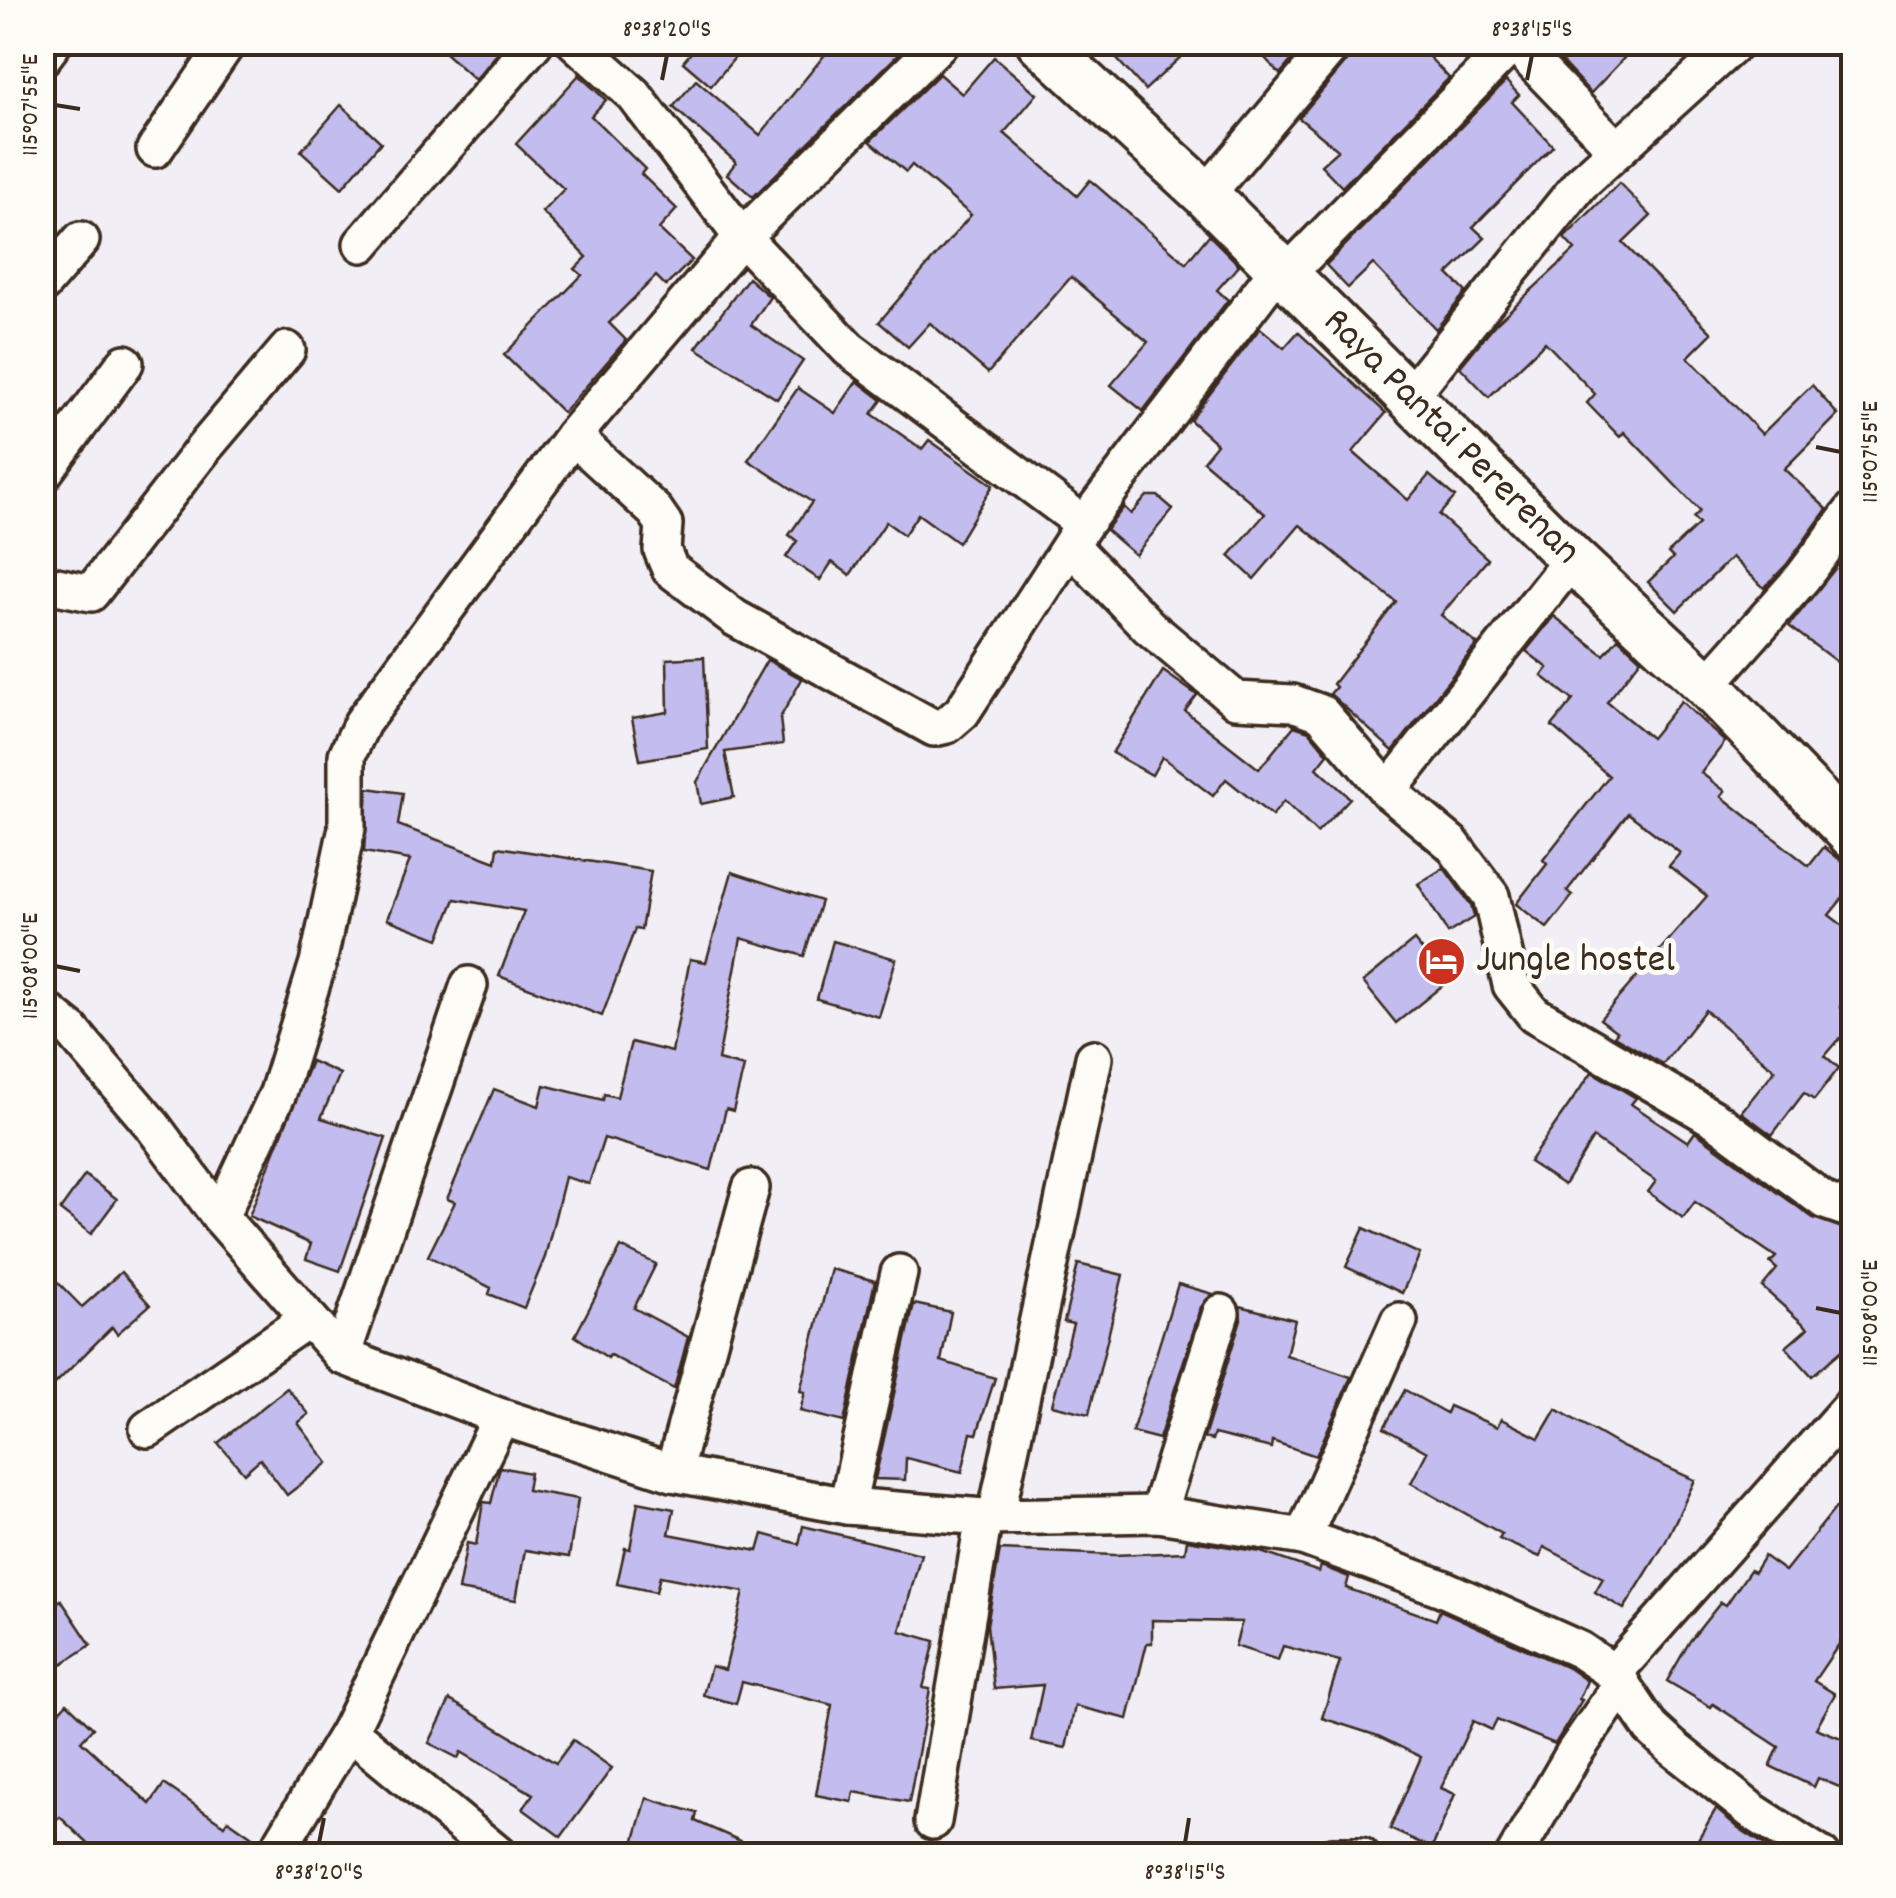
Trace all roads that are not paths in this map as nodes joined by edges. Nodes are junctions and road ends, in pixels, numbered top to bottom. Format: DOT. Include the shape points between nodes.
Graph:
graph roads {
  1 [pos="54,42"];
  2 [pos="228,42"];
  3 [pos="535,42"];
  4 [pos="575,42"];
  5 [pos="941,42"];
  6 [pos="1040,42"];
  7 [pos="1335,42"];
  8 [pos="1513,42"];
  9 [pos="1736,42"];
  10 [pos="42,58"];
  11 [pos="155,149"];
  12 [pos="1616,149"];
  13 [pos="1206,196"];
  14 [pos="742,237"];
  15 [pos="82,240"];
  16 [pos="362,244"];
  17 [pos="1282,271"];
  18 [pos="42,285"];
  19 [pos="287,350"];
  20 [pos="126,363"];
  21 [pos="1409,398"];
  22 [pos="574,436"];
  23 [pos="42,475"];
  24 [pos="1854,509"];
  25 [pos="1078,535"];
  26 [pos="1572,559"];
  27 [pos="42,583"];
  28 [pos="1707,685"];
  29 [pos="1388,792"];
  30 [pos="1854,837"];
  31 [pos="468,985"];
  32 [pos="42,1007"];
  33 [pos="1094,1058"];
  34 [pos="751,1188"];
  35 [pos="1854,1212"];
  36 [pos="220,1217"];
  37 [pos="898,1274"];
  38 [pos="1221,1313"];
  39 [pos="308,1319"];
  40 [pos="1400,1321"];
  41 [pos="342,1356"];
  42 [pos="1852,1408"];
  43 [pos="501,1417"];
  44 [pos="148,1429"];
  45 [pos="674,1473"];
  46 [pos="847,1506"];
  47 [pos="1158,1514"];
  48 [pos="990,1517"];
  49 [pos="1303,1537"];
  50 [pos="1618,1679"];
  51 [pos="349,1731"];
  52 [pos="934,1822"];
  53 [pos="274,1856"];
  54 [pos="500,1856"];
  55 [pos="1332,1856"];
  56 [pos="1361,1856"];
  57 [pos="1514,1856"];
  58 [pos="1822,1856"];
  1 -- 10 [label="street"];
  2 -- 11 [label="street"];
  3 -- 16 [label="street"];
  4 -- 14 [label="street" via="634,95"];
  5 -- 14 [label="street"];
  6 -- 13 [label="street, Raya Pantai Pererenan"];
  7 -- 13 [label="street"];
  8 -- 12 [label="street"];
  8 -- 17 [label="street"];
  9 -- 12 [label="street" via="1693,57"];
  12 -- 21 [label="street" via="1580,184"];
  13 -- 17 [label="street, Raya Pantai Pererenan"];
  14 -- 22 [label="street"];
  14 -- 25 [label="street" via="850,350"];
  15 -- 18 [label="street"];
  17 -- 21 [label="street, Raya Pantai Pererenan"];
  17 -- 25 [label="street"];
  19 -- 27 [label="street" via="91,593"];
  20 -- 23 [label="street"];
  21 -- 26 [label="street, Raya Pantai Pererenan"];
  22 -- 25 [label="street" via="655,511 664,524 662,550 670,569 735,618 934,728 962,712"];
  22 -- 36 [label="street" via="362,723 347,755 347,828 318,963 278,1093"];
  24 -- 28 [label="street"];
  25 -- 29 [label="street" via="1150,626 1236,700 1293,703 1321,713"];
  26 -- 28 [label="street, Raya Pantai Pererenan"];
  26 -- 29 [label="street"];
  28 -- 30 [label="street, Raya Pantai Pererenan"];
  29 -- 35 [label="street" via="1478,873 1491,896 1511,985 1534,1014 1716,1120 1825,1200"];
  31 -- 41 [label="street"];
  32 -- 36 [label="street" via="72,1031 152,1125"];
  33 -- 48 [label="street"];
  34 -- 45 [label="street"];
  36 -- 39 [label="street"];
  37 -- 46 [label="street"];
  38 -- 47 [label="street"];
  39 -- 41 [label="street"];
  39 -- 44 [label="street"];
  40 -- 49 [label="street"];
  41 -- 43 [label="street"];
  42 -- 50 [label="street"];
  43 -- 45 [label="street"];
  43 -- 51 [label="street"];
  45 -- 46 [label="street"];
  46 -- 48 [label="street"];
  47 -- 48 [label="street"];
  47 -- 49 [label="street"];
  48 -- 52 [label="street"];
  49 -- 50 [label="street" via="1442,1588 1580,1650"];
  50 -- 57 [label="street"];
  50 -- 58 [label="street" via="1651,1728 1674,1748"];
  51 -- 53 [label="street"];
  51 -- 54 [label="street"];
  55 -- 56 [label="street"];
}
